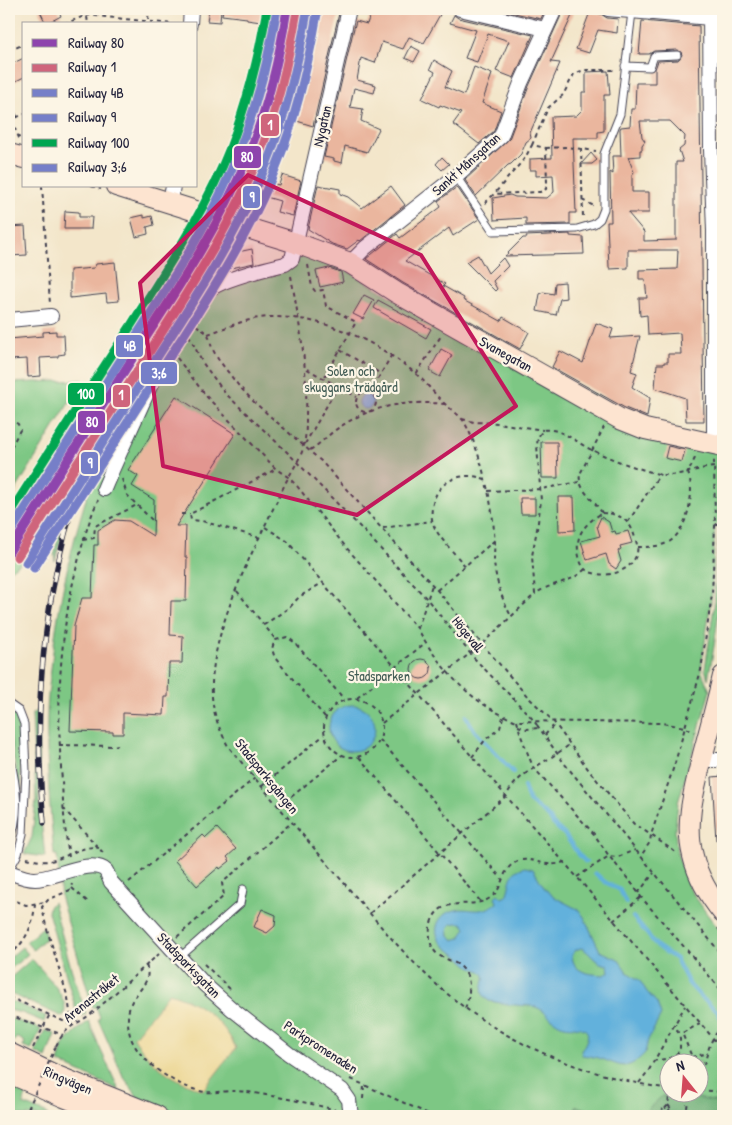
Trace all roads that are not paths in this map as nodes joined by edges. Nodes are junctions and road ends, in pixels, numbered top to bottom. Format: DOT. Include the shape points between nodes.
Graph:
graph roads {
  1 [pos="191,9"];
  2 [pos="349,9"];
  3 [pos="460,9"];
  4 [pos="555,9"];
  5 [pos="608,9"];
  6 [pos="632,12"];
  7 [pos="710,14"];
  8 [pos="190,22"];
  9 [pos="545,29"];
  10 [pos="677,55"];
  11 [pos="625,68"];
  12 [pos="9,154"];
  13 [pos="22,157"];
  14 [pos="456,176"];
  15 [pos="130,188"];
  16 [pos="171,194"];
  17 [pos="199,212"];
  18 [pos="228,222"];
  19 [pos="719,229"];
  20 [pos="294,251"];
  21 [pos="350,263"];
  22 [pos="51,316"];
  23 [pos="9,320"];
  24 [pos="712,443"];
  25 [pos="104,489"];
  26 [pos="723,676"];
  27 [pos="9,704"];
  28 [pos="9,754"];
  29 [pos="702,760"];
  30 [pos="723,760"];
  31 [pos="9,844"];
  32 [pos="9,871"];
  33 [pos="243,889"];
  34 [pos="723,913"];
  35 [pos="180,957"];
  36 [pos="9,1053"];
  37 [pos="9,1073"];
  38 [pos="64,1097"];
  39 [pos="82,1116"];
  40 [pos="112,1116"];
  41 [pos="157,1116"];
  42 [pos="351,1116"];
  1 -- 8 [label="street"];
  2 -- 20 [label="street, Nygatan"];
  3 -- 9 [label="street"];
  4 -- 9 [label="street, Sankt Månsgatan"];
  5 -- 6 [label="street"];
  6 -- 7 [label="street"];
  6 -- 11 [label="lane"];
  7 -- 19 [label="street" via="711,150"];
  9 -- 14 [label="street, Sankt Månsgatan" via="501,136"];
  10 -- 11 [label="lane" via="654,56 650,67"];
  11 -- 14 [label="lane" via="620,114 604,152 604,212 594,224 577,229 493,231"];
  12 -- 13 [label="street"];
  14 -- 21 [label="street, Sankt Månsgatan"];
  15 -- 16 [label="street"];
  16 -- 17 [label="street"];
  18 -- 20 [label="street, Svanegatan"];
  19 -- 24 [label="street"];
  20 -- 21 [label="street, Svanegatan"];
  20 -- 25 [label="street" via="285,264 216,286 197,303 163,359"];
  21 -- 24 [label="street, Svanegatan" via="396,293 620,418 645,429"];
  22 -- 23 [label="street"];
  26 -- 29 [label="street"];
  27 -- 32 [label="lane" via="24,724 26,770 23,834"];
  28 -- 31 [label="lane" via="17,792 15,828"];
  29 -- 30 [label="street"];
  29 -- 34 [label="street" via="692,799 692,856 707,890"];
  32 -- 35 [label="street, Stadsparksgatan" via="33,880 97,866 173,941"];
  33 -- 35 [label="lane" via="240,904"];
  35 -- 42 [label="street, Stadsparksgatan" via="205,985 260,1033 342,1090 349,1100"];
  36 -- 41 [label="street, Ringvägen"];
  37 -- 38 [label="street, Ringvägen"];
  38 -- 39 [label="street"];
  38 -- 40 [label="street, Ringvägen"];
}
